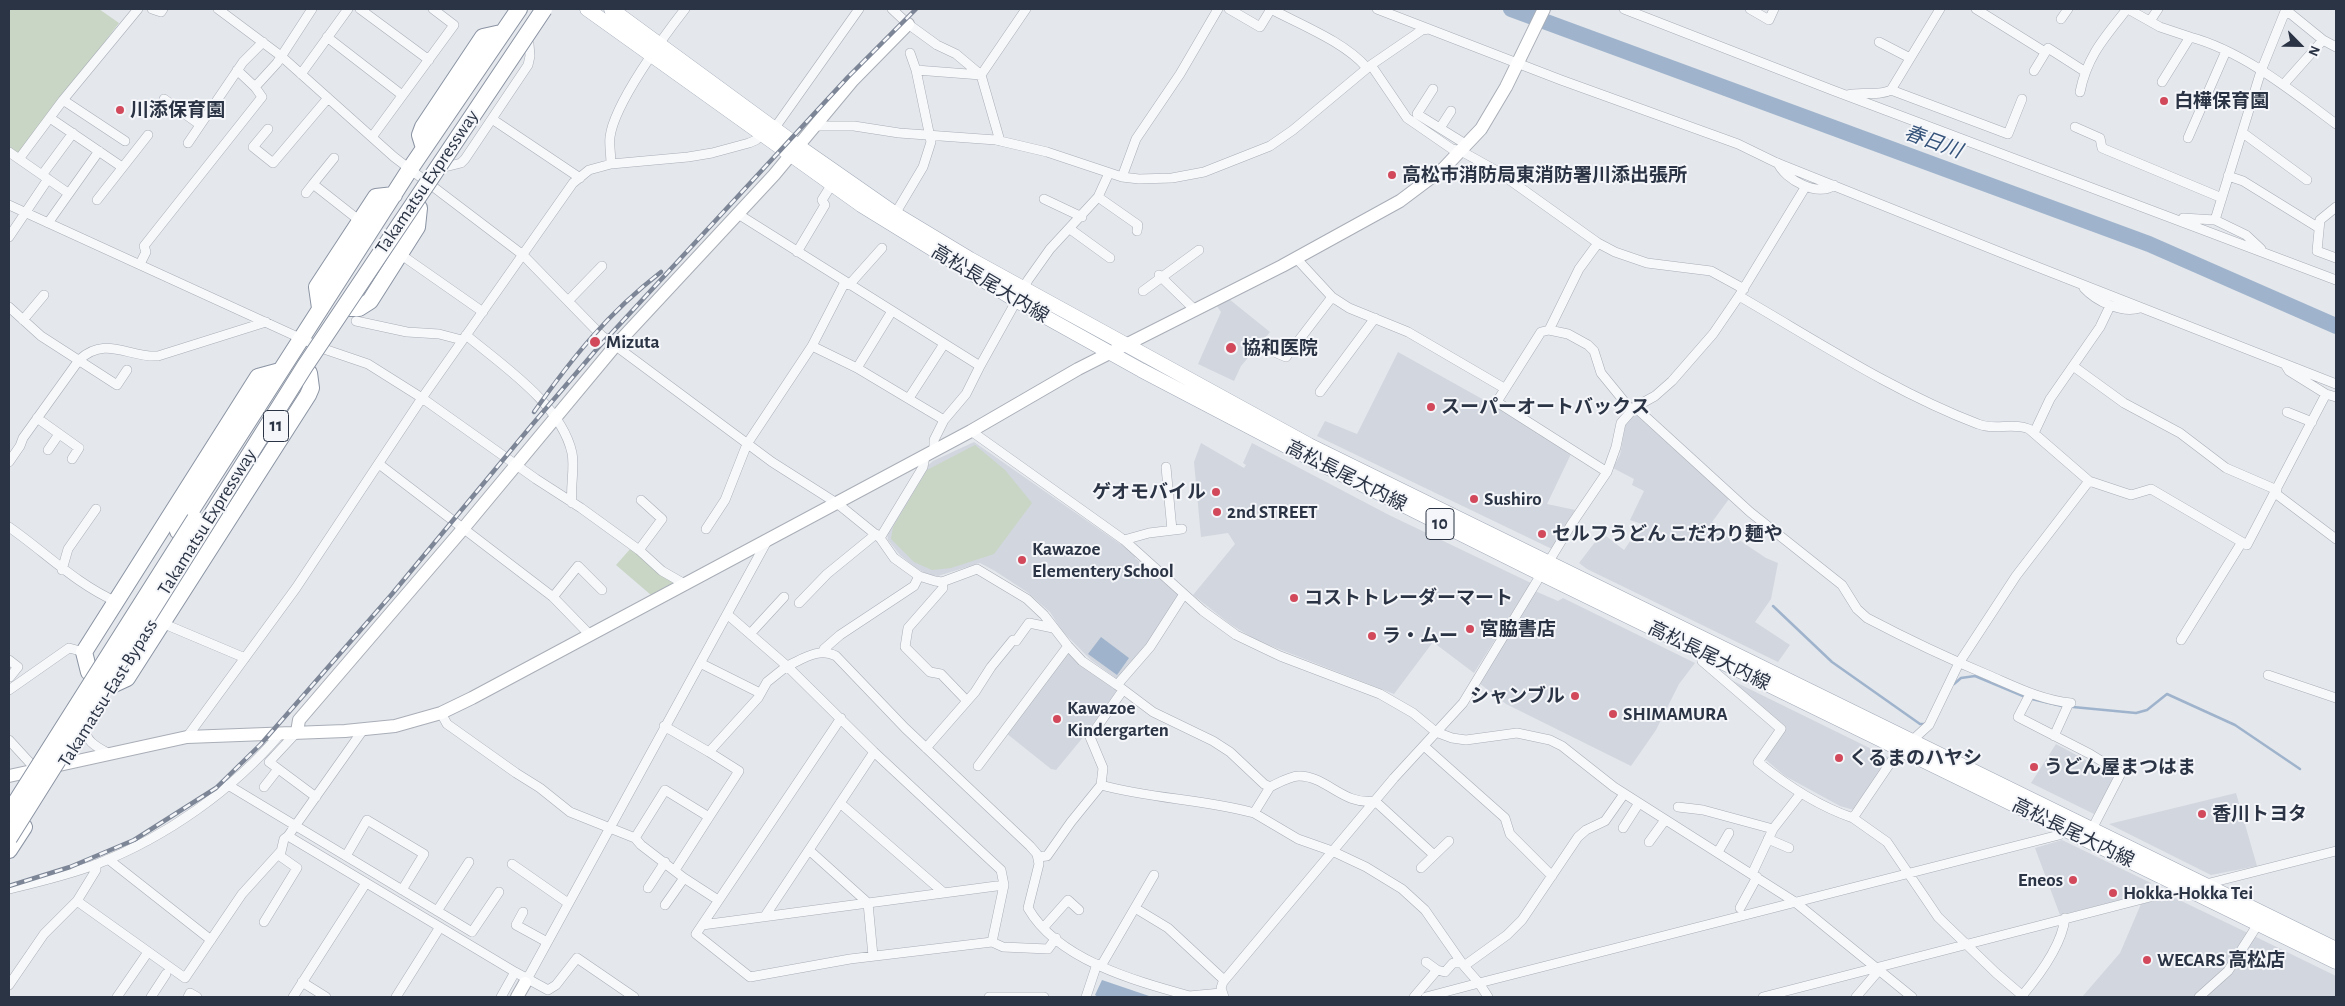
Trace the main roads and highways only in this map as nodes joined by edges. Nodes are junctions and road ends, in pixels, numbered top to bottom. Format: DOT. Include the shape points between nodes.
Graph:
graph roads {
  1 [pos="519,9"];
  2 [pos="533,9"];
  3 [pos="544,9"];
  4 [pos="554,9"];
  5 [pos="588,9"];
  6 [pos="611,9"];
  7 [pos="657,50"];
  8 [pos="795,151"];
  9 [pos="394,195"];
  10 [pos="419,208"];
  11 [pos="320,308"];
  12 [pos="353,314"];
  13 [pos="309,373"];
  14 [pos="177,519"];
  15 [pos="1544,568"];
  16 [pos="89,672"];
  17 [pos="114,684"];
  18 [pos="1906,745"];
  19 [pos="9,799"];
  20 [pos="9,813"];
  21 [pos="9,838"];
  22 [pos="9,850"];
  23 [pos="2336,948"];
  24 [pos="2336,962"];
  1 -- 9 [label="highway, Takamatsu-East Bypass / 11"];
  2 -- 20 [label="highway, Takamatsu Expressway, bridge" via="396,208"];
  3 -- 21 [label="highway, Takamatsu Expressway, bridge" via="305,366"];
  4 -- 10 [label="highway, Takamatsu-East Bypass / 11"];
  5 -- 7 [label="main road, 高松長尾大内線 / 10"];
  6 -- 7 [label="main road, 高松長尾大内線 / 10"];
  7 -- 8 [label="main road, 高松長尾大内線 / 10"];
  8 -- 15 [label="main road, 高松長尾大内線 / 10" via="970,259 1309,445"];
  8 -- 15 [label="main road, 高松長尾大内線 / 10" via="832,184 893,226 1017,301 1311,459"];
  9 -- 11 [label="highway, Takamatsu-East Bypass / 11"];
  9 -- 11 [label="highway" via="376,197 360,221 317,287"];
  10 -- 12 [label="highway, Takamatsu-East Bypass / 11"];
  10 -- 12 [label="highway" via="417,227 370,301"];
  11 -- 14 [label="highway, Takamatsu-East Bypass / 11"];
  12 -- 13 [label="highway, Takamatsu-East Bypass / 11"];
  13 -- 17 [label="highway, Takamatsu-East Bypass / 11"];
  13 -- 17 [label="highway" via="312,388 308,395 127,678"];
  14 -- 16 [label="highway, Takamatsu-East Bypass / 11"];
  14 -- 16 [label="highway" via="84,652"];
  15 -- 18 [label="main road, 高松長尾大内線 / 10"];
  15 -- 18 [label="main road, 高松長尾大内線 / 10" via="1705,654"];
  16 -- 19 [label="highway, Takamatsu-East Bypass / 11"];
  17 -- 22 [label="highway, Takamatsu-East Bypass / 11"];
  18 -- 23 [label="main road, 高松長尾大内線 / 10" via="2092,829"];
  18 -- 24 [label="main road, 高松長尾大内線 / 10" via="2064,829"];
}
